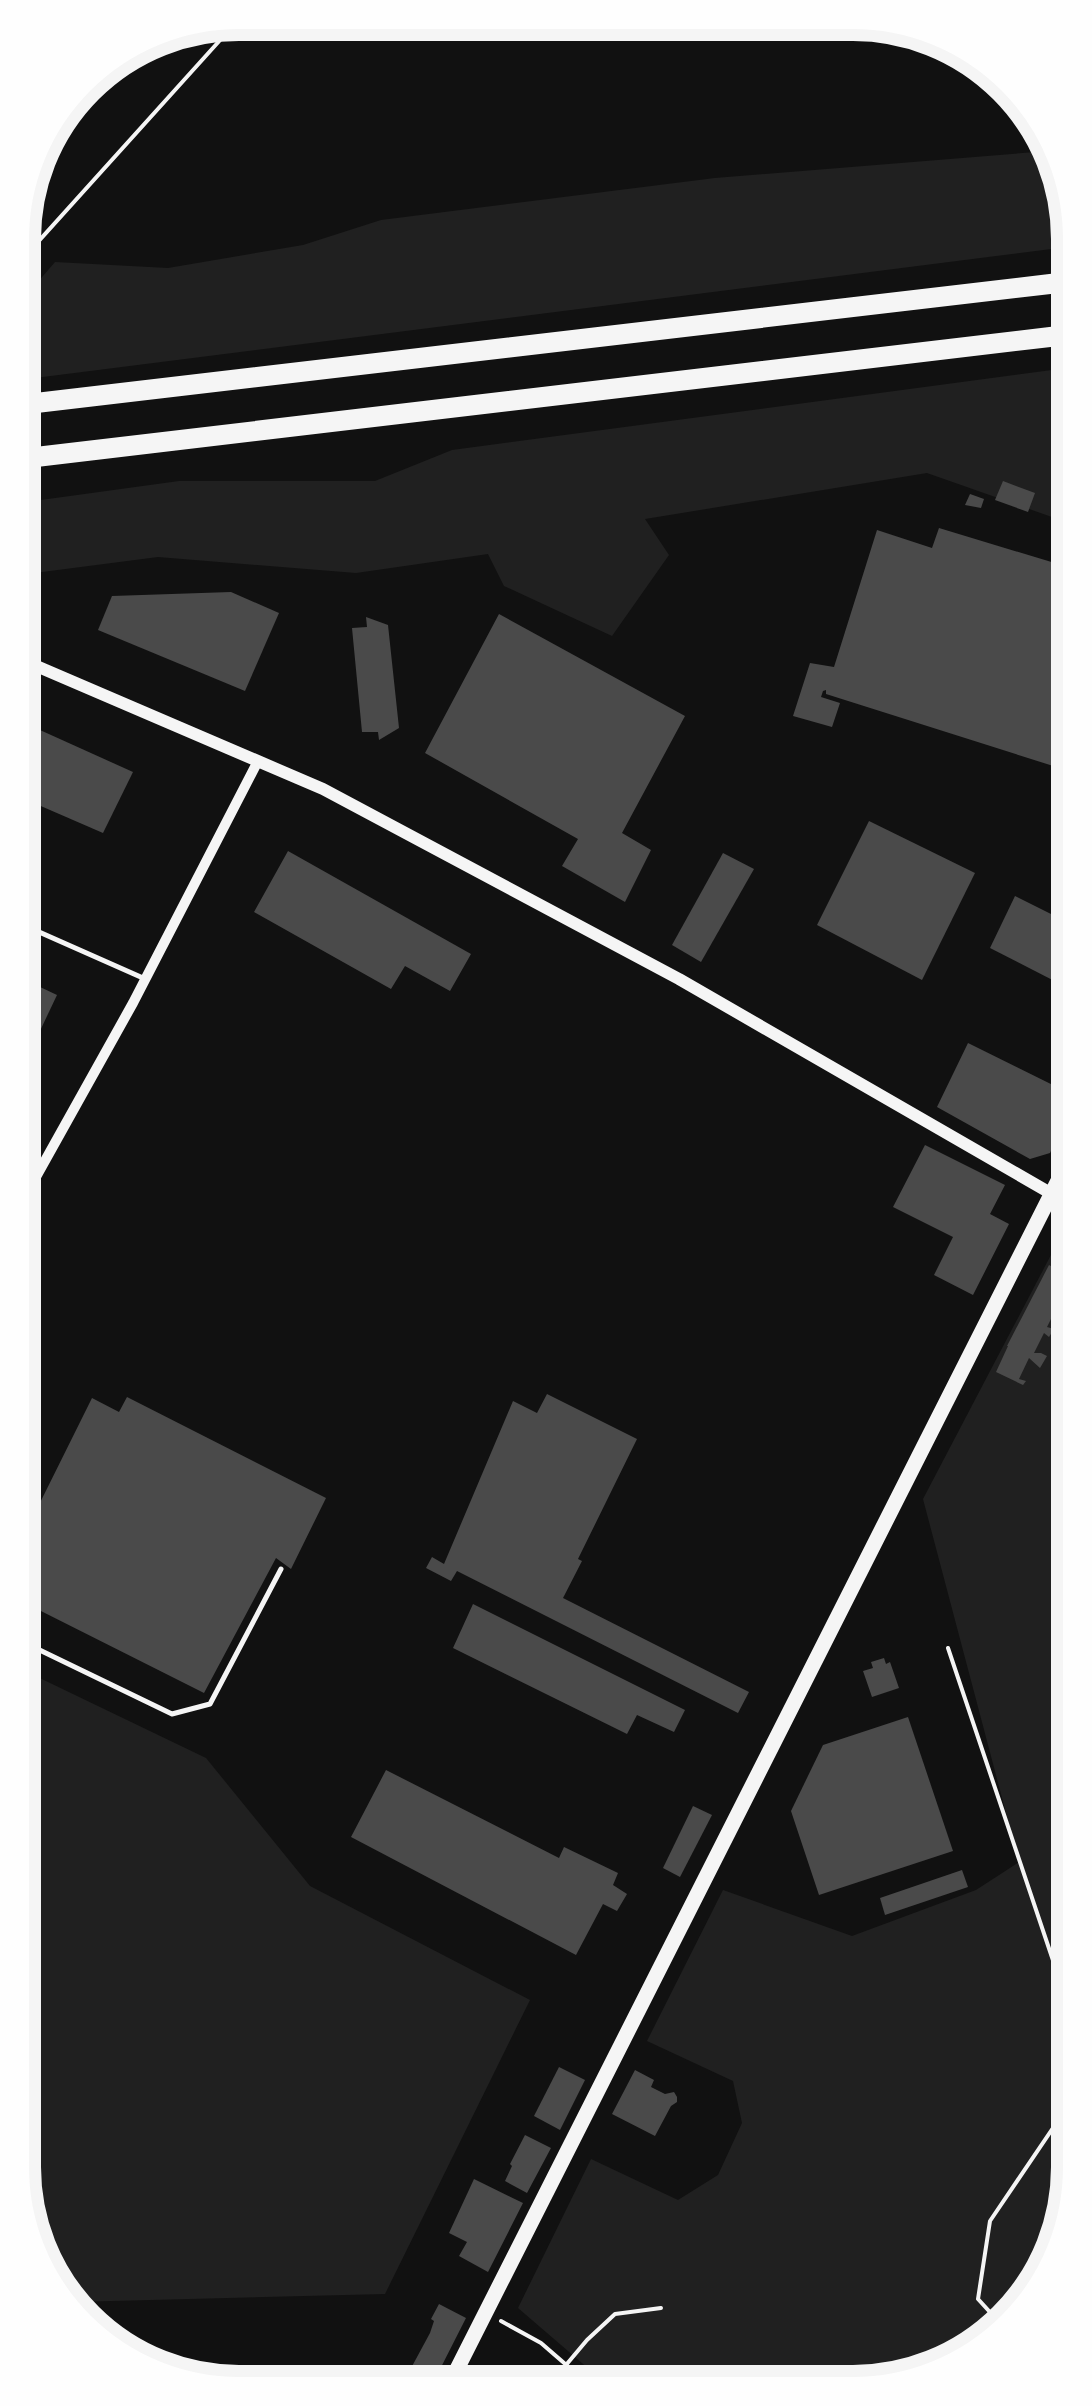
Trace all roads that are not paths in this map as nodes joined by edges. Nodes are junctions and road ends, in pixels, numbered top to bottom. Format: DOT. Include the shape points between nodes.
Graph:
graph roads {
  1 [pos="1057,283"];
  2 [pos="1057,336"];
  3 [pos="35,403"];
  4 [pos="35,457"];
  5 [pos="35,665"];
  6 [pos="258,761"];
  7 [pos="35,931"];
  8 [pos="146,980"];
  9 [pos="35,1179"];
  10 [pos="1057,1184"];
  11 [pos="1052,1194"];
  12 [pos="1057,1198"];
  13 [pos="281,1568"];
  14 [pos="35,1648"];
  15 [pos="456,2371"];
  1 -- 3 [label="highway"];
  2 -- 4 [label="highway"];
  5 -- 6 [label="street"];
  6 -- 8 [label="street"];
  6 -- 11 [label="street" via="679,980"];
  7 -- 8 [label="lane"];
  8 -- 9 [label="street"];
  10 -- 11 [label="main road"];
  11 -- 12 [label="street"];
  11 -- 15 [label="main road"];
  13 -- 14 [label="lane" via="210,1704 172,1714"];
}
